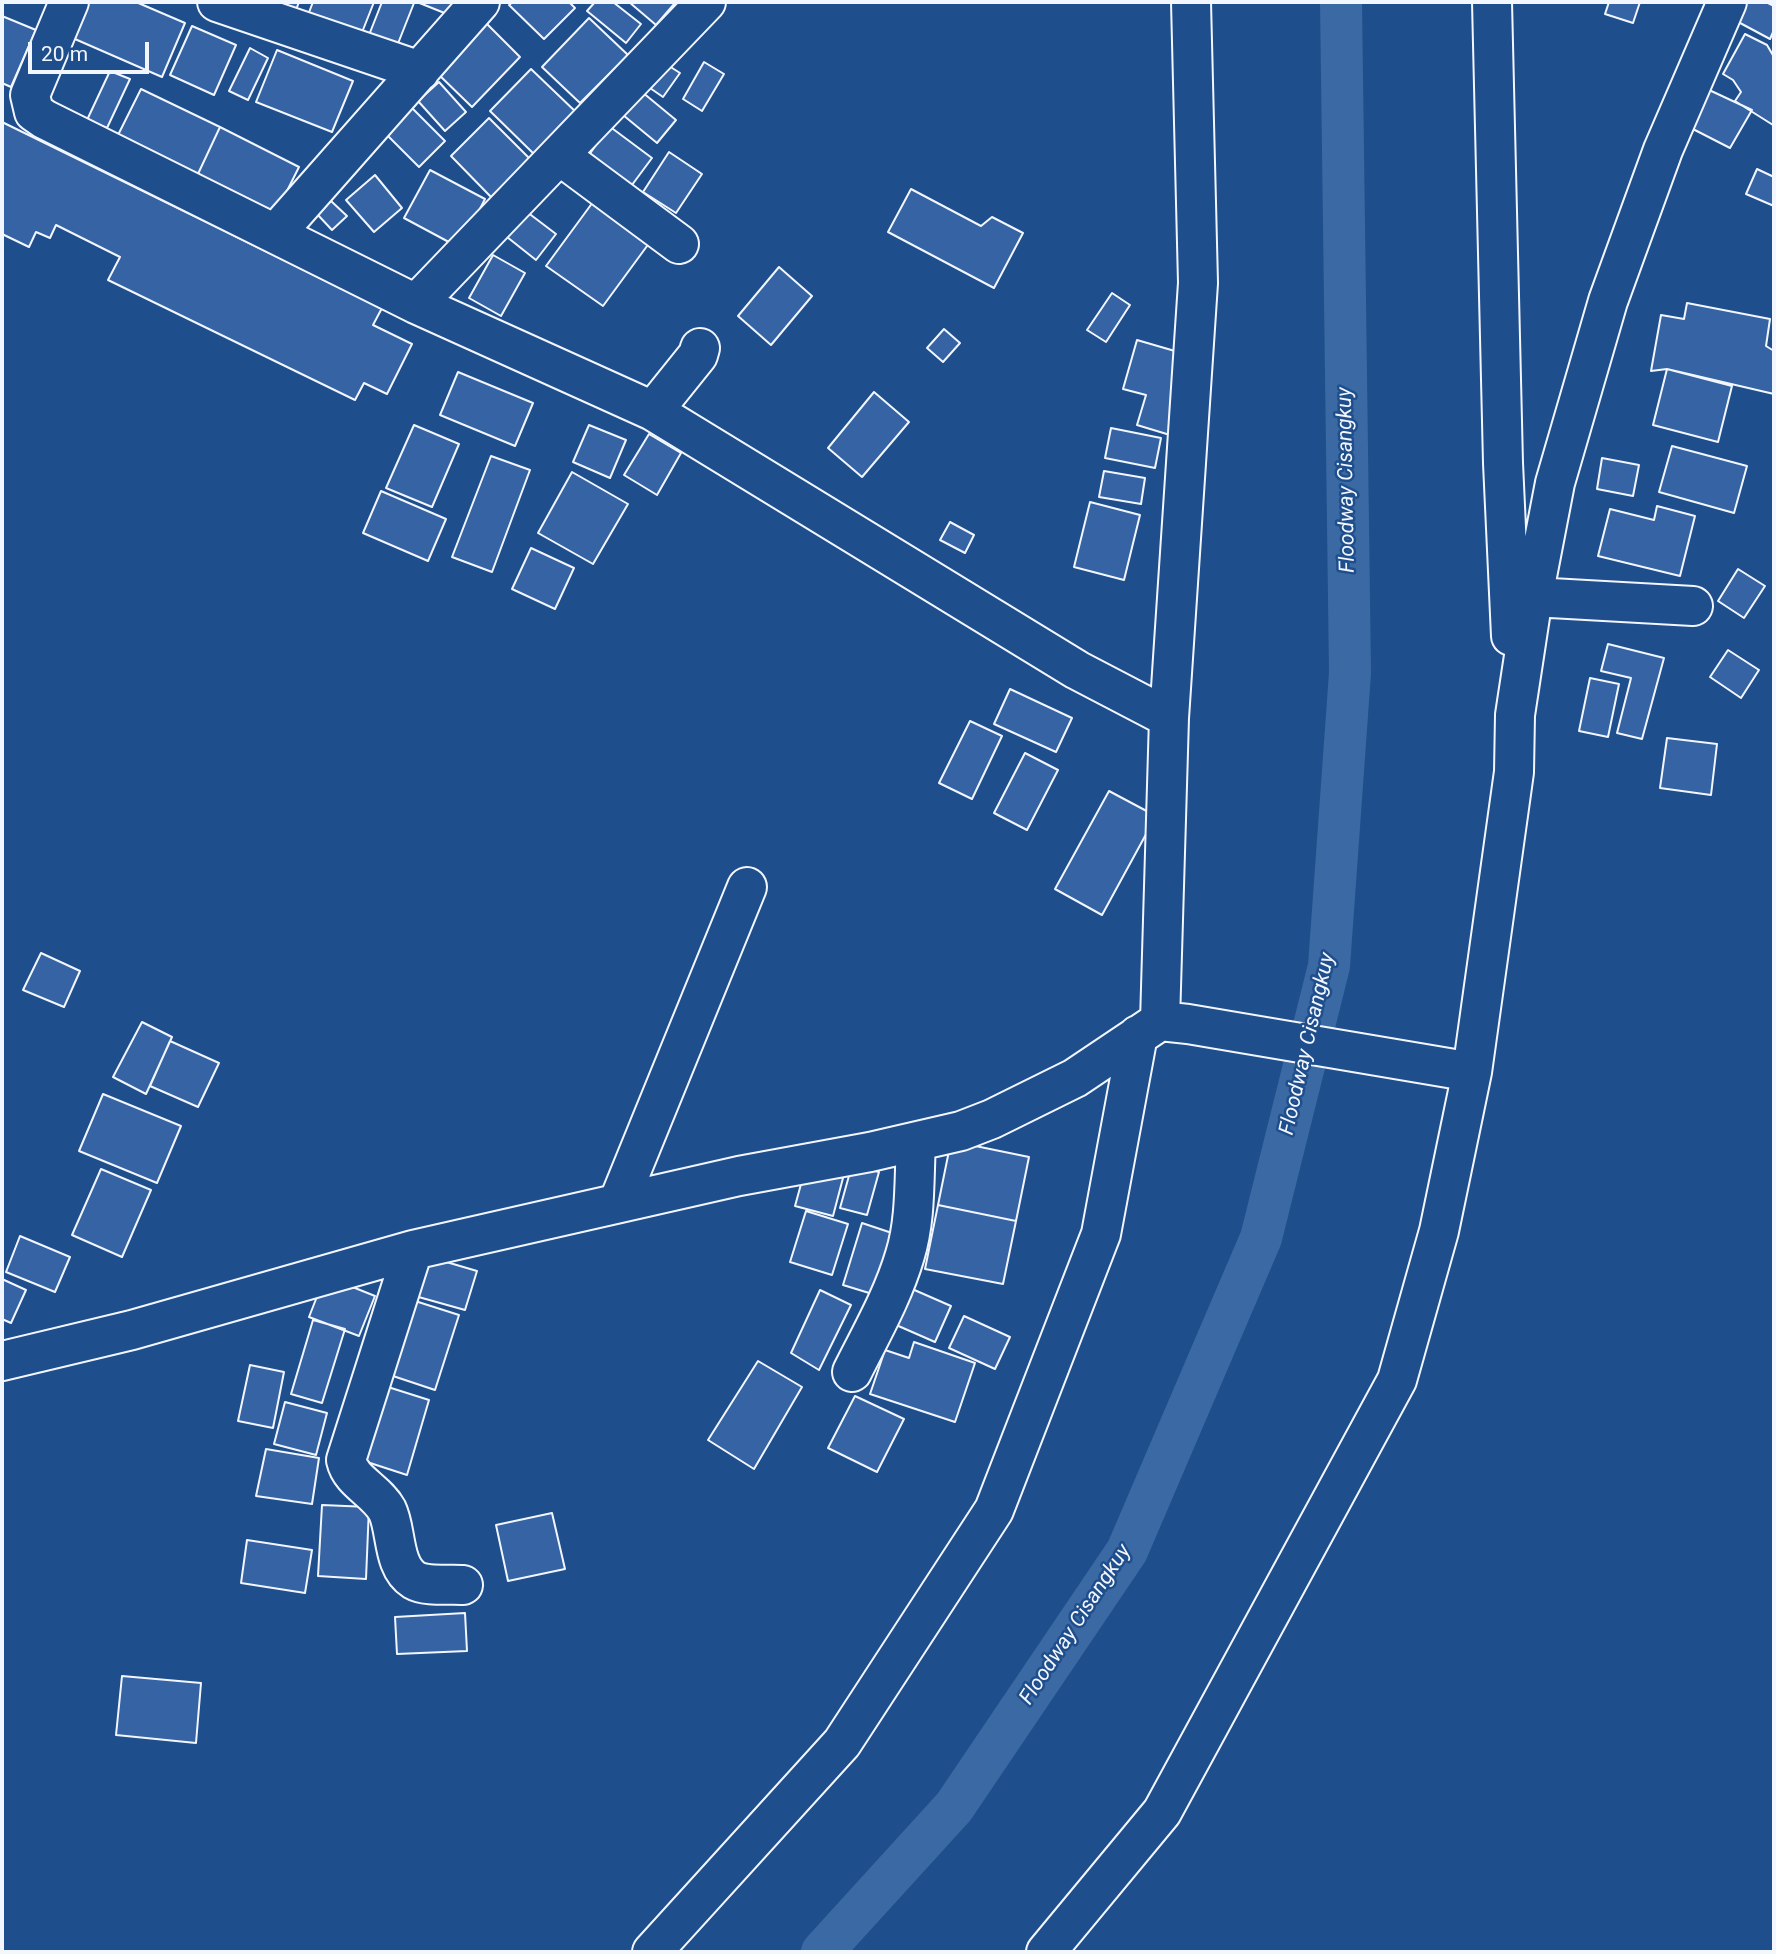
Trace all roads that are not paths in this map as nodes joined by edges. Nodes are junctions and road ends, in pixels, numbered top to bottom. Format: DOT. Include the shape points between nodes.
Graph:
graph roads {
  1 [pos="69,2"];
  2 [pos="217,2"];
  3 [pos="480,2"];
  4 [pos="706,2"];
  5 [pos="1191,2"];
  6 [pos="1492,2"];
  7 [pos="1727,2"];
  8 [pos="420,71"];
  9 [pos="559,155"];
  10 [pos="276,233"];
  11 [pos="679,244"];
  12 [pos="416,304"];
  13 [pos="700,348"];
  14 [pos="653,411"];
  15 [pos="1534,597"];
  16 [pos="1693,606"];
  17 [pos="1515,715"];
  18 [pos="1169,718"];
  19 [pos="747,887"];
  20 [pos="1162,1027"];
  21 [pos="1464,1070"];
  22 [pos="916,1142"];
  23 [pos="618,1203"];
  24 [pos="413,1250"];
  25 [pos="2,1361"];
  26 [pos="852,1372"];
  27 [pos="463,1584"];
  28 [pos="652,1952"];
  29 [pos="1046,1952"];
  1 -- 10 [label="street" via="33,85 34,112"];
  2 -- 8 [label="street"];
  3 -- 8 [label="street"];
  4 -- 9 [label="street"];
  5 -- 18 [label="street" via="1198,283"];
  6 -- 17 [label="street" via="1503,463"];
  7 -- 15 [label="street" via="1663,150 1608,301 1555,483"];
  8 -- 10 [label="street"];
  9 -- 11 [label="street"];
  9 -- 12 [label="street"];
  10 -- 12 [label="street"];
  12 -- 14 [label="street"];
  13 -- 14 [label="street"];
  14 -- 18 [label="street" via="1077,670"];
  15 -- 16 [label="street"];
  15 -- 17 [label="street"];
  17 -- 21 [label="street" via="1514,772"];
  18 -- 20 [label="street"];
  19 -- 23 [label="street"];
  20 -- 21 [label="street"];
  20 -- 22 [label="street" via="992,1119"];
  20 -- 28 [label="street" via="1101,1234 994,1510 842,1743"];
  21 -- 29 [label="street" via="1439,1231 1397,1380 1162,1812"];
  22 -- 23 [label="street"];
  22 -- 26 [label="street" via="906,1253"];
  23 -- 24 [label="street"];
  24 -- 25 [label="street" via="132,1330"];
  24 -- 27 [label="street" via="346,1460 388,1512 410,1576 421,1582"];
}
